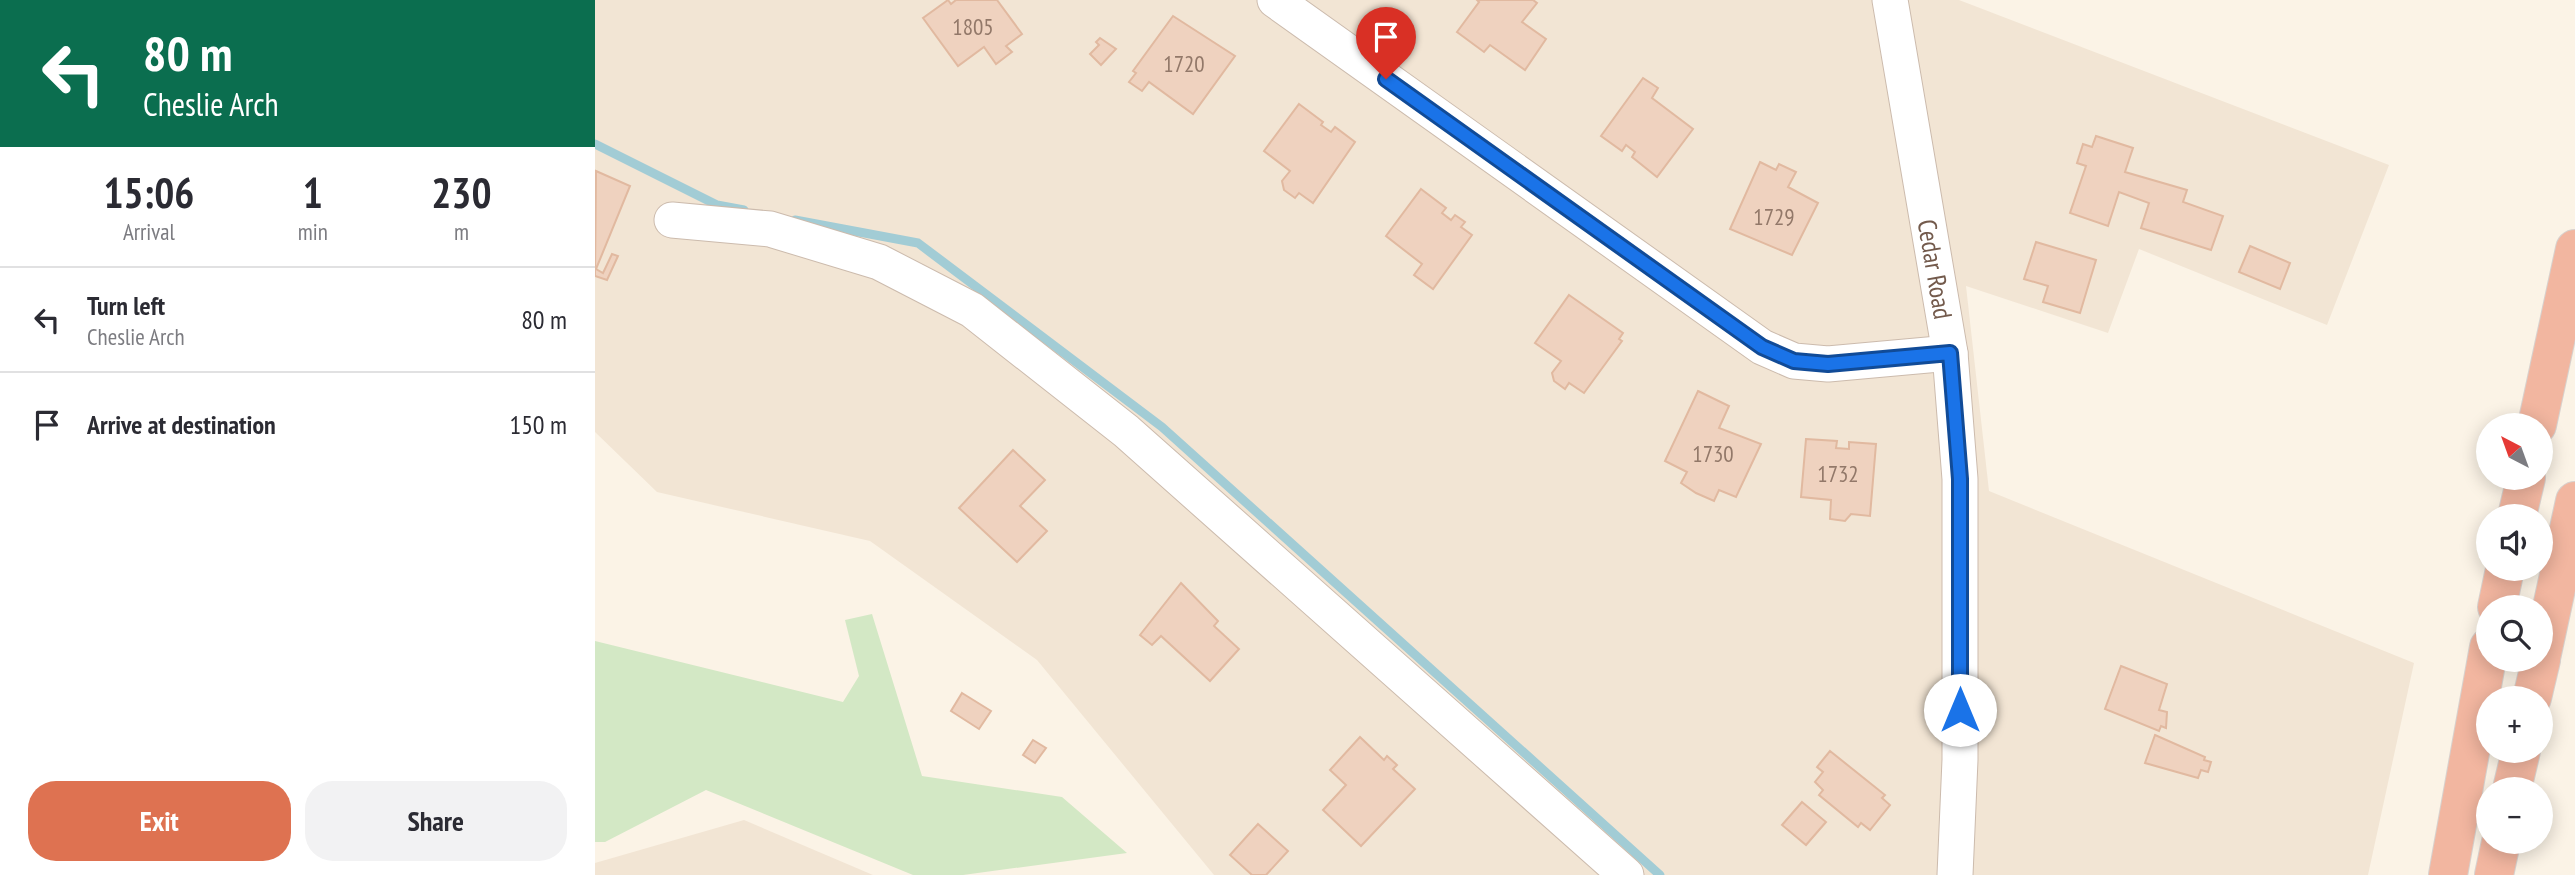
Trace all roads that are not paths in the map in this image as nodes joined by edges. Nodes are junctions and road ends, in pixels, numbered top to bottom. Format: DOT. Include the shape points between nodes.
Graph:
graph roads {
  1 [pos="1275,0"];
  2 [pos="1890,0"];
  3 [pos="672,220"];
  4 [pos="2575,249"];
  5 [pos="1950,353"];
  6 [pos="2540,413"];
  7 [pos="2575,501"];
  8 [pos="2553,603"];
  9 [pos="2485,672"];
  10 [pos="2498,854"];
  11 [pos="1626,875"];
  12 [pos="1955,875"];
  13 [pos="2448,875"];
  14 [pos="2494,875"];
  1 -- 5 [label="street" via="1762,347 1794,361 1828,364"];
  2 -- 5 [label="street, Cedar Road"];
  3 -- 11 [label="street" via="770,229 879,262 972,310 1126,431"];
  4 -- 6 [label="highway"];
  5 -- 12 [label="street, Cedar Road" via="1960,492"];
  7 -- 8 [label="highway"];
  9 -- 13 [label="highway"];
  10 -- 14 [label="highway"];
}
